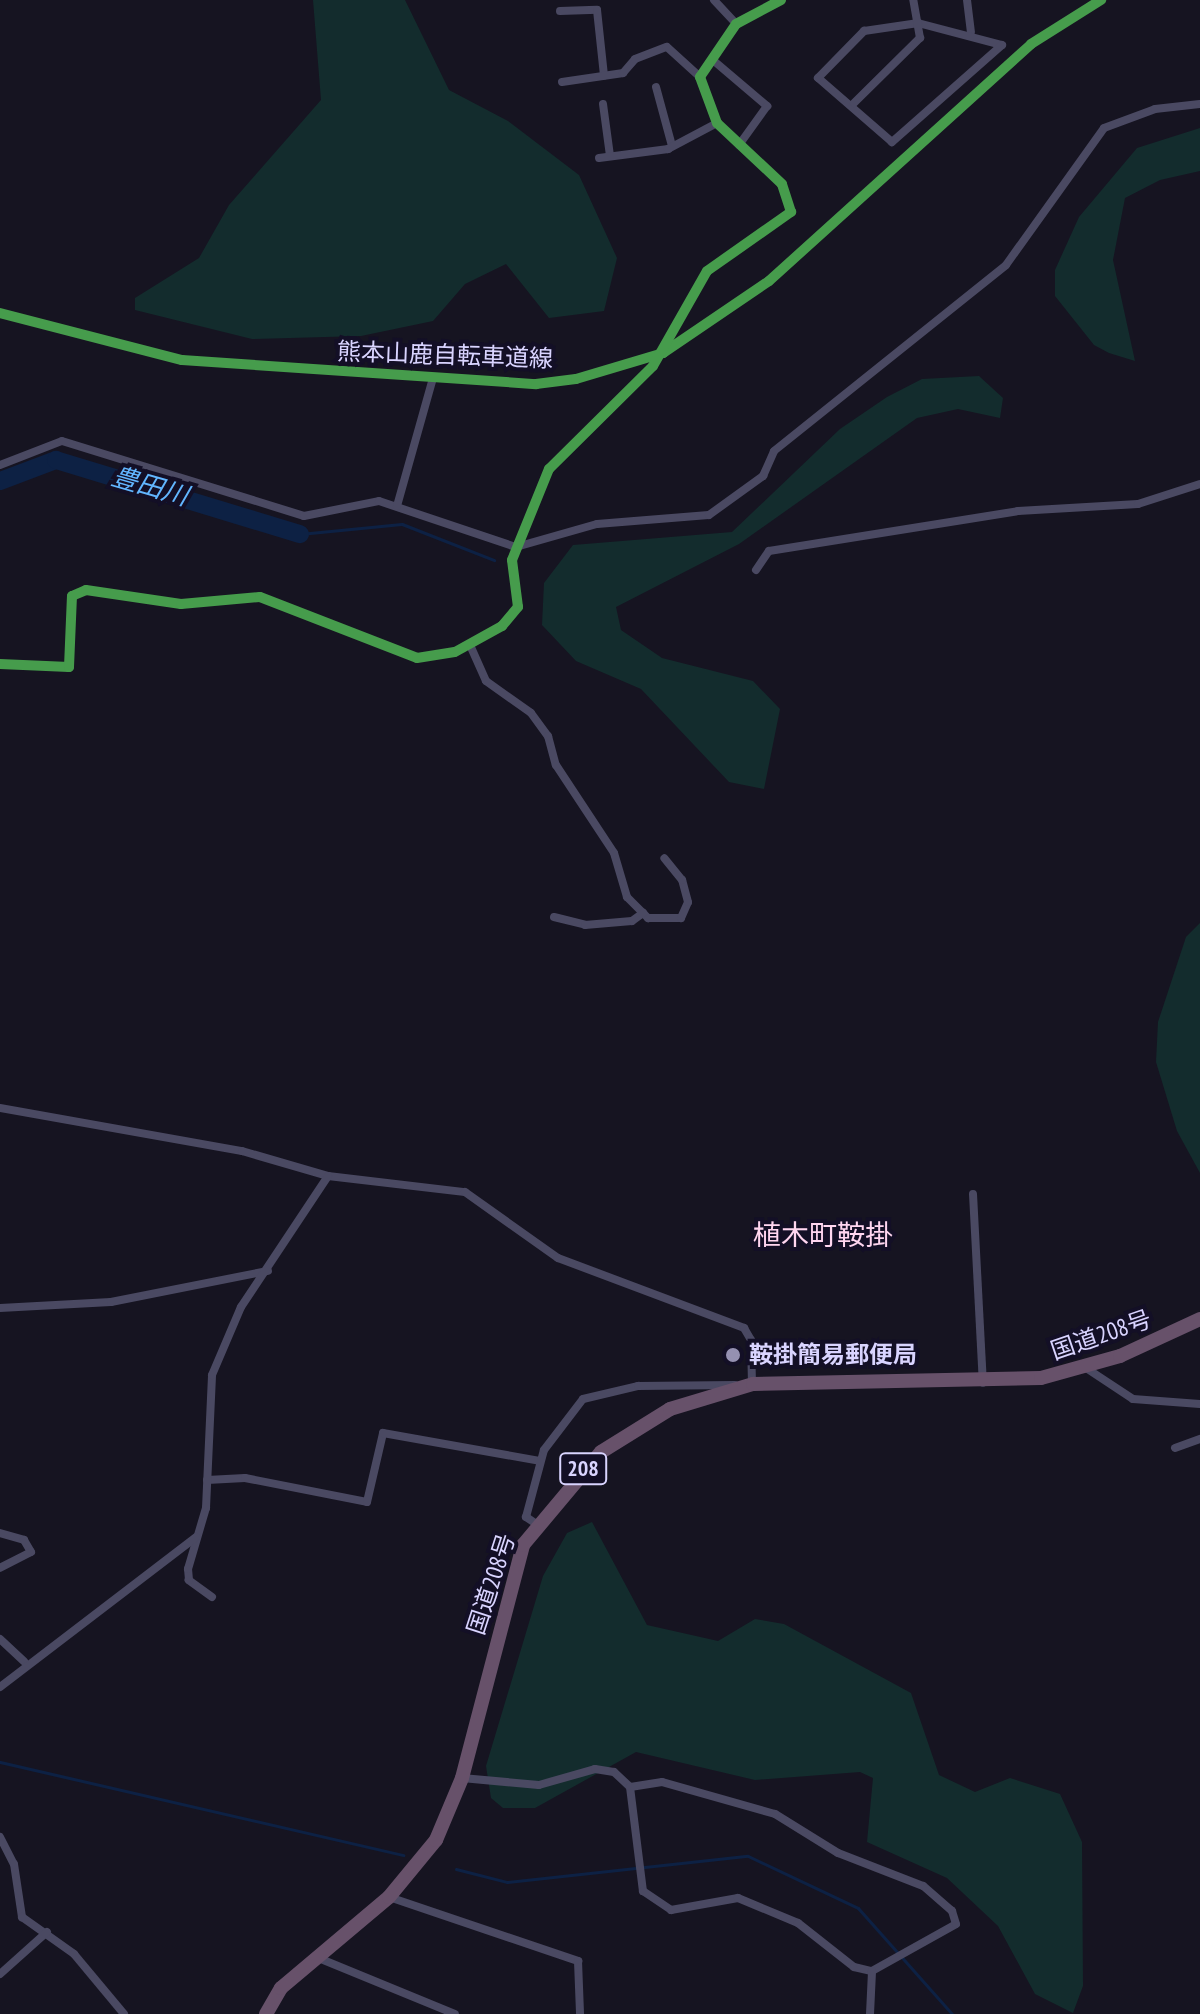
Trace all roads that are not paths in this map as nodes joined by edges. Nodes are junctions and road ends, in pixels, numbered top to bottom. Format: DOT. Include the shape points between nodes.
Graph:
graph roads {
  1 [pos="714,0"];
  2 [pos="781,0"];
  3 [pos="913,0"];
  4 [pos="967,0"];
  5 [pos="560,11"];
  6 [pos="918,23"];
  7 [pos="736,24"];
  8 [pos="971,32"];
  9 [pos="714,61"];
  10 [pos="604,76"];
  11 [pos="700,77"];
  12 [pos="562,82"];
  13 [pos="656,87"];
  14 [pos="854,103"];
  15 [pos="603,104"];
  16 [pos="1200,104"];
  17 [pos="717,123"];
  18 [pos="739,145"];
  19 [pos="672,146"];
  20 [pos="610,156"];
  21 [pos="599,158"];
  22 [pos="433,378"];
  23 [pos="0,465"];
  24 [pos="1200,484"];
  25 [pos="397,506"];
  26 [pos="516,547"];
  27 [pos="756,570"];
  28 [pos="470,645"];
  29 [pos="0,664"];
  30 [pos="664,858"];
  31 [pos="643,913"];
  32 [pos="554,917"];
  33 [pos="0,1108"];
  34 [pos="328,1176"];
  35 [pos="973,1194"];
  36 [pos="269,1271"];
  37 [pos="0,1308"];
  38 [pos="1200,1319"];
  39 [pos="1086,1368"];
  40 [pos="983,1383"];
  41 [pos="753,1384"];
  42 [pos="1200,1404"];
  43 [pos="1200,1439"];
  44 [pos="1175,1448"];
  45 [pos="540,1461"];
  46 [pos="207,1480"];
  47 [pos="535,1523"];
  48 [pos="0,1533"];
  49 [pos="196,1537"];
  50 [pos="0,1568"];
  51 [pos="212,1597"];
  52 [pos="0,1639"];
  53 [pos="24,1661"];
  54 [pos="0,1687"];
  55 [pos="462,1778"];
  56 [pos="630,1787"];
  57 [pos="0,1837"];
  58 [pos="389,1897"];
  59 [pos="47,1932"];
  60 [pos="314,1956"];
  61 [pos="872,1971"];
  62 [pos="0,1974"];
  63 [pos="124,2014"];
  64 [pos="266,2014"];
  65 [pos="455,2014"];
  66 [pos="580,2014"];
  67 [pos="870,2014"];
  1 -- 7 [label="street"];
  2 -- 7 [label="street"];
  3 -- 6 [label="street"];
  4 -- 8 [label="street"];
  5 -- 10 [label="street" via="597,10"];
  6 -- 8 [label="street"];
  6 -- 14 [label="street" via="920,38"];
  6 -- 14 [label="street" via="864,31 818,78"];
  7 -- 9 [label="street"];
  8 -- 14 [label="street" via="1002,45 895,142"];
  9 -- 11 [label="street"];
  9 -- 18 [label="street" via="767,106"];
  10 -- 11 [label="street" via="667,47"];
  10 -- 12 [label="street"];
  11 -- 17 [label="street"];
  13 -- 19 [label="street"];
  15 -- 20 [label="street"];
  16 -- 26 [label="street" via="1155,109 1104,128 1006,265 774,451 763,476 709,515 597,524"];
  17 -- 18 [label="street"];
  17 -- 19 [label="street"];
  18 -- 26 [label="street" via="782,184 791,212 707,271 653,366 549,469"];
  19 -- 20 [label="street"];
  20 -- 21 [label="street"];
  22 -- 25 [label="street"];
  23 -- 25 [label="street" via="62,441 304,516 379,501"];
  24 -- 27 [label="street" via="1138,504 1018,511 769,551"];
  25 -- 26 [label="street"];
  26 -- 28 [label="street" via="518,607"];
  28 -- 29 [label="street" via="417,658 260,597 181,604 86,590 72,596 69,667"];
  28 -- 31 [label="street" via="486,681 531,713 548,736 556,765 614,853 627,897"];
  30 -- 31 [label="street" via="688,902 681,918"];
  31 -- 32 [label="street" via="632,921 585,925"];
  33 -- 34 [label="street" via="242,1151"];
  34 -- 36 [label="street"];
  34 -- 41 [label="street" via="404,1181 479,1198 558,1258 744,1328 751,1340"];
  35 -- 40 [label="street"];
  36 -- 37 [label="street" via="111,1302"];
  36 -- 46 [label="street" via="241,1307 212,1375"];
  38 -- 39 [label="highway, 国道208号 / 208"];
  39 -- 40 [label="highway, 国道208号 / 208"];
  39 -- 42 [label="street" via="1133,1399"];
  40 -- 41 [label="highway, 国道208号 / 208"];
  41 -- 45 [label="street" via="638,1386 596,1394 570,1411"];
  41 -- 47 [label="highway, 国道208号 / 208" via="709,1394 632,1430"];
  43 -- 44 [label="street"];
  45 -- 46 [label="street" via="383,1433 367,1502 245,1478"];
  45 -- 47 [label="street" via="526,1517"];
  46 -- 49 [label="street"];
  47 -- 55 [label="highway, 国道208号 / 208" via="509,1587"];
  48 -- 50 [label="street" via="24,1540 31,1552"];
  49 -- 51 [label="street" via="189,1580"];
  49 -- 53 [label="street"];
  52 -- 53 [label="street"];
  53 -- 54 [label="street"];
  55 -- 56 [label="street" via="539,1785 595,1769 614,1772"];
  55 -- 58 [label="highway, 国道208号 / 208" via="436,1840"];
  56 -- 61 [label="street" via="643,1891 671,1910 738,1898 798,1923 854,1967"];
  56 -- 61 [label="street" via="662,1782 775,1814 838,1853 923,1886 952,1911 956,1924"];
  57 -- 59 [label="street" via="14,1864 22,1917"];
  58 -- 60 [label="highway, 国道208号 / 208"];
  58 -- 66 [label="street" via="578,1961"];
  59 -- 62 [label="street"];
  59 -- 63 [label="street" via="100,1979"];
  60 -- 64 [label="highway, 国道208号 / 208"];
  60 -- 65 [label="street"];
  61 -- 67 [label="street"];
}
